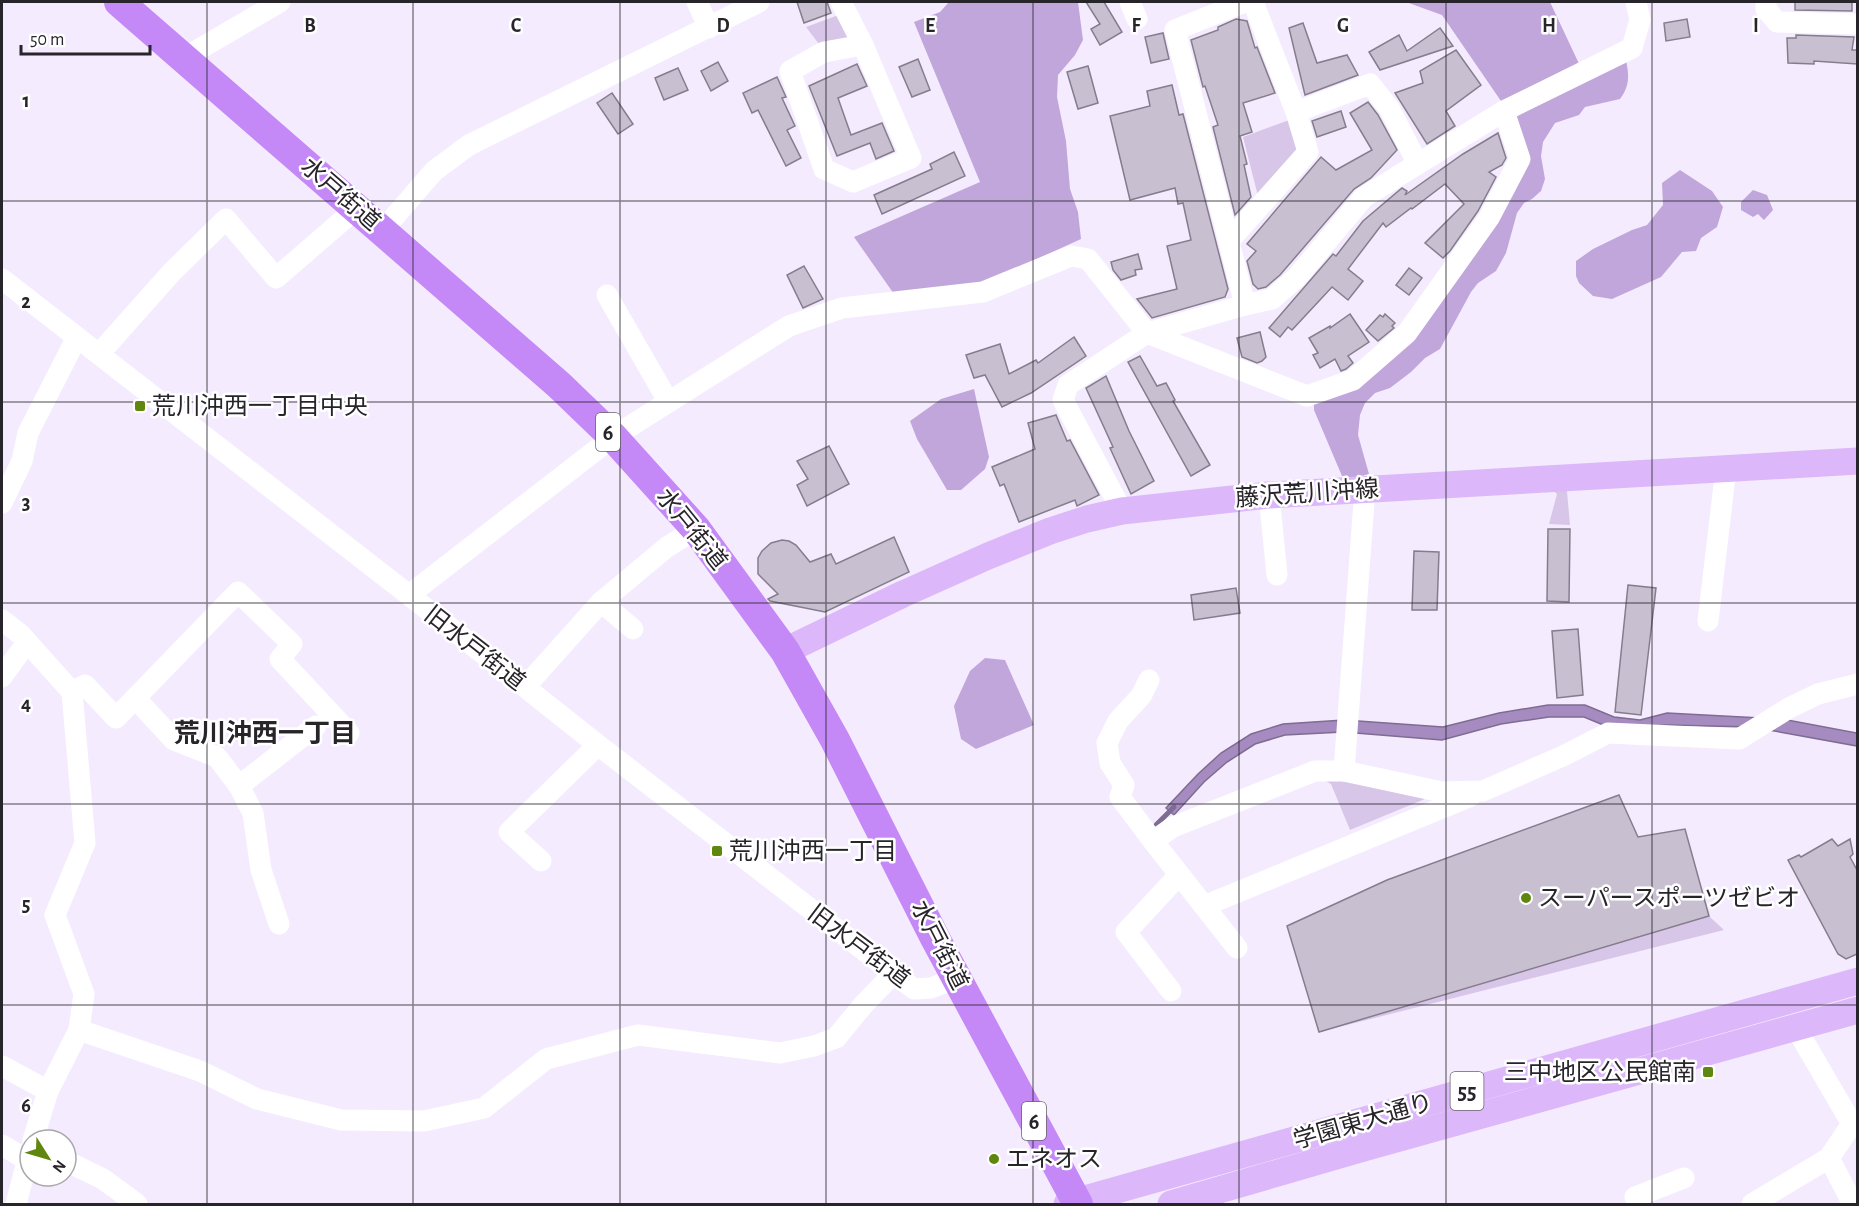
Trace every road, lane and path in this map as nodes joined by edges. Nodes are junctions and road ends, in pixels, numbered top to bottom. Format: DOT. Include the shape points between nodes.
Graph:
graph roads {
  1 [pos="119,2"];
  2 [pos="280,2"];
  3 [pos="696,2"];
  4 [pos="759,2"];
  5 [pos="841,2"];
  6 [pos="1245,2"];
  7 [pos="1253,2"];
  8 [pos="1636,2"];
  9 [pos="1766,2"];
  10 [pos="1857,24"];
  11 [pos="709,28"];
  12 [pos="863,45"];
  13 [pos="184,58"];
  14 [pos="1504,111"];
  15 [pos="1296,112"];
  16 [pos="1418,164"];
  17 [pos="357,208"];
  18 [pos="383,230"];
  19 [pos="1230,241"];
  20 [pos="2,279"];
  21 [pos="607,295"];
  22 [pos="1245,305"];
  23 [pos="1147,333"];
  24 [pos="77,337"];
  25 [pos="99,354"];
  26 [pos="668,401"];
  27 [pos="613,437"];
  28 [pos="1857,461"];
  29 [pos="1726,468"];
  30 [pos="1365,489"];
  31 [pos="1269,495"];
  32 [pos="2,503"];
  33 [pos="1122,511"];
  34 [pos="696,529"];
  35 [pos="1276,575"];
  36 [pos="409,594"];
  37 [pos="601,602"];
  38 [pos="2,620"];
  39 [pos="1708,621"];
  40 [pos="633,629"];
  41 [pos="27,642"];
  42 [pos="785,651"];
  43 [pos="2,677"];
  44 [pos="1149,680"];
  45 [pos="1857,684"];
  46 [pos="525,687"];
  47 [pos="72,692"];
  48 [pos="135,698"];
  49 [pos="316,726"];
  50 [pos="349,733"];
  51 [pos="598,745"];
  52 [pos="1344,771"];
  53 [pos="239,786"];
  54 [pos="1483,791"];
  55 [pos="1153,841"];
  56 [pos="541,861"];
  57 [pos="1179,875"];
  58 [pos="1204,906"];
  59 [pos="279,924"];
  60 [pos="1237,948"];
  61 [pos="894,973"];
  62 [pos="957,978"];
  63 [pos="1857,981"];
  64 [pos="1171,991"];
  65 [pos="1857,1010"];
  66 [pos="1796,1028"];
  67 [pos="79,1030"];
  68 [pos="2,1066"];
  69 [pos="48,1091"];
  70 [pos="37,1128"];
  71 [pos="2,1145"];
  72 [pos="18,1151"];
  73 [pos="1829,1158"];
  74 [pos="78,1167"];
  75 [pos="1684,1178"];
  76 [pos="20,1188"];
  77 [pos="16,1203"];
  78 [pos="137,1204"];
  79 [pos="1074,1204"];
  80 [pos="1171,1204"];
  81 [pos="1639,1204"];
  82 [pos="1752,1204"];
  83 [pos="1853,1204"];
  1 -- 13 [label="highway, 水戸街道 / 6"];
  2 -- 13 [label="street"];
  3 -- 11 [label="street"];
  4 -- 11 [label="street"];
  5 -- 12 [label="street"];
  6 -- 19 [label="street" via="1175,30"];
  7 -- 15 [label="street"];
  8 -- 14 [label="street" via="1640,20 1632,48"];
  9 -- 10 [label="street" via="1766,9 1777,22"];
  11 -- 18 [label="street" via="469,145 434,171"];
  12 -- 12 [label="street" via="911,158 853,182 824,169 790,71 824,52"];
  13 -- 17 [label="highway, 水戸街道 / 6"];
  14 -- 16 [label="street"];
  14 -- 23 [label="street" via="1520,159 1489,218 1407,333 1353,380 1306,396"];
  15 -- 16 [label="street" via="1370,84 1389,108"];
  15 -- 19 [label="street" via="1308,152"];
  16 -- 22 [label="street" via="1364,197 1297,277 1272,300"];
  17 -- 18 [label="highway, 水戸街道 / 6"];
  17 -- 25 [label="street" via="276,278 226,219 171,273"];
  18 -- 27 [label="highway, 水戸街道 / 6"];
  19 -- 22 [label="street"];
  20 -- 24 [label="street, 旧水戸街道"];
  21 -- 26 [label="street"];
  22 -- 23 [label="street"];
  23 -- 26 [label="street" via="1088,259 1071,256 983,292 842,308 789,326"];
  23 -- 33 [label="street" via="1068,385 1063,400"];
  24 -- 25 [label="street, 旧水戸街道"];
  24 -- 32 [label="street" via="28,433 22,462"];
  25 -- 36 [label="street, 旧水戸街道"];
  26 -- 27 [label="street"];
  27 -- 34 [label="highway, 水戸街道 / 6"];
  27 -- 36 [label="street"];
  28 -- 29 [label="main road, 藤沢荒川沖線"];
  29 -- 30 [label="main road, 藤沢荒川沖線"];
  29 -- 39 [label="street"];
  30 -- 31 [label="main road, 藤沢荒川沖線"];
  30 -- 52 [label="street"];
  31 -- 33 [label="main road, 藤沢荒川沖線"];
  31 -- 35 [label="street"];
  33 -- 42 [label="main road, 藤沢荒川沖線" via="1050,531 988,555"];
  34 -- 37 [label="street" via="667,547"];
  34 -- 42 [label="highway, 水戸街道 / 6"];
  36 -- 46 [label="street, 旧水戸街道"];
  37 -- 40 [label="street"];
  37 -- 46 [label="street"];
  38 -- 41 [label="street"];
  41 -- 43 [label="street"];
  41 -- 47 [label="street"];
  42 -- 62 [label="highway, 水戸街道 / 6"];
  44 -- 55 [label="street" via="1141,696 1118,721 1107,743 1110,763 1124,784 1120,797"];
  45 -- 54 [label="street" via="1818,694 1739,739 1608,733"];
  46 -- 51 [label="street, 旧水戸街道"];
  47 -- 48 [label="street" via="85,685 116,718"];
  47 -- 67 [label="street" via="85,843 55,915 84,994"];
  48 -- 50 [label="street" via="238,592 292,644 280,659"];
  48 -- 53 [label="street" via="174,740 217,758"];
  49 -- 53 [label="street"];
  51 -- 56 [label="street" via="509,832"];
  51 -- 61 [label="street, 旧水戸街道"];
  52 -- 54 [label="street" via="1442,792"];
  52 -- 55 [label="street" via="1315,771 1173,827"];
  53 -- 59 [label="street" via="253,813 261,870"];
  54 -- 58 [label="street"];
  55 -- 57 [label="street"];
  57 -- 58 [label="street"];
  57 -- 64 [label="street" via="1126,932"];
  58 -- 60 [label="street"];
  61 -- 62 [label="street, 旧水戸街道" via="914,989 931,988"];
  61 -- 67 [label="street" via="836,1038 814,1046 780,1053 638,1035 546,1059 484,1108 424,1121 341,1120 257,1099 200,1071"];
  62 -- 79 [label="highway, 水戸街道 / 6"];
  63 -- 79 [label="main road, 学園東大通り / 55"];
  65 -- 66 [label="main road, 学園東大通り / 55"];
  66 -- 73 [label="street" via="1852,1124"];
  66 -- 80 [label="main road, 学園東大通り / 55"];
  67 -- 69 [label="street"];
  68 -- 69 [label="street"];
  69 -- 70 [label="street"];
  71 -- 72 [label="street"];
  73 -- 82 [label="street"];
  73 -- 83 [label="street"];
  74 -- 78 [label="street" via="103,1179"];
  75 -- 81 [label="street" via="1635,1197"];
  76 -- 77 [label="street"];
}
